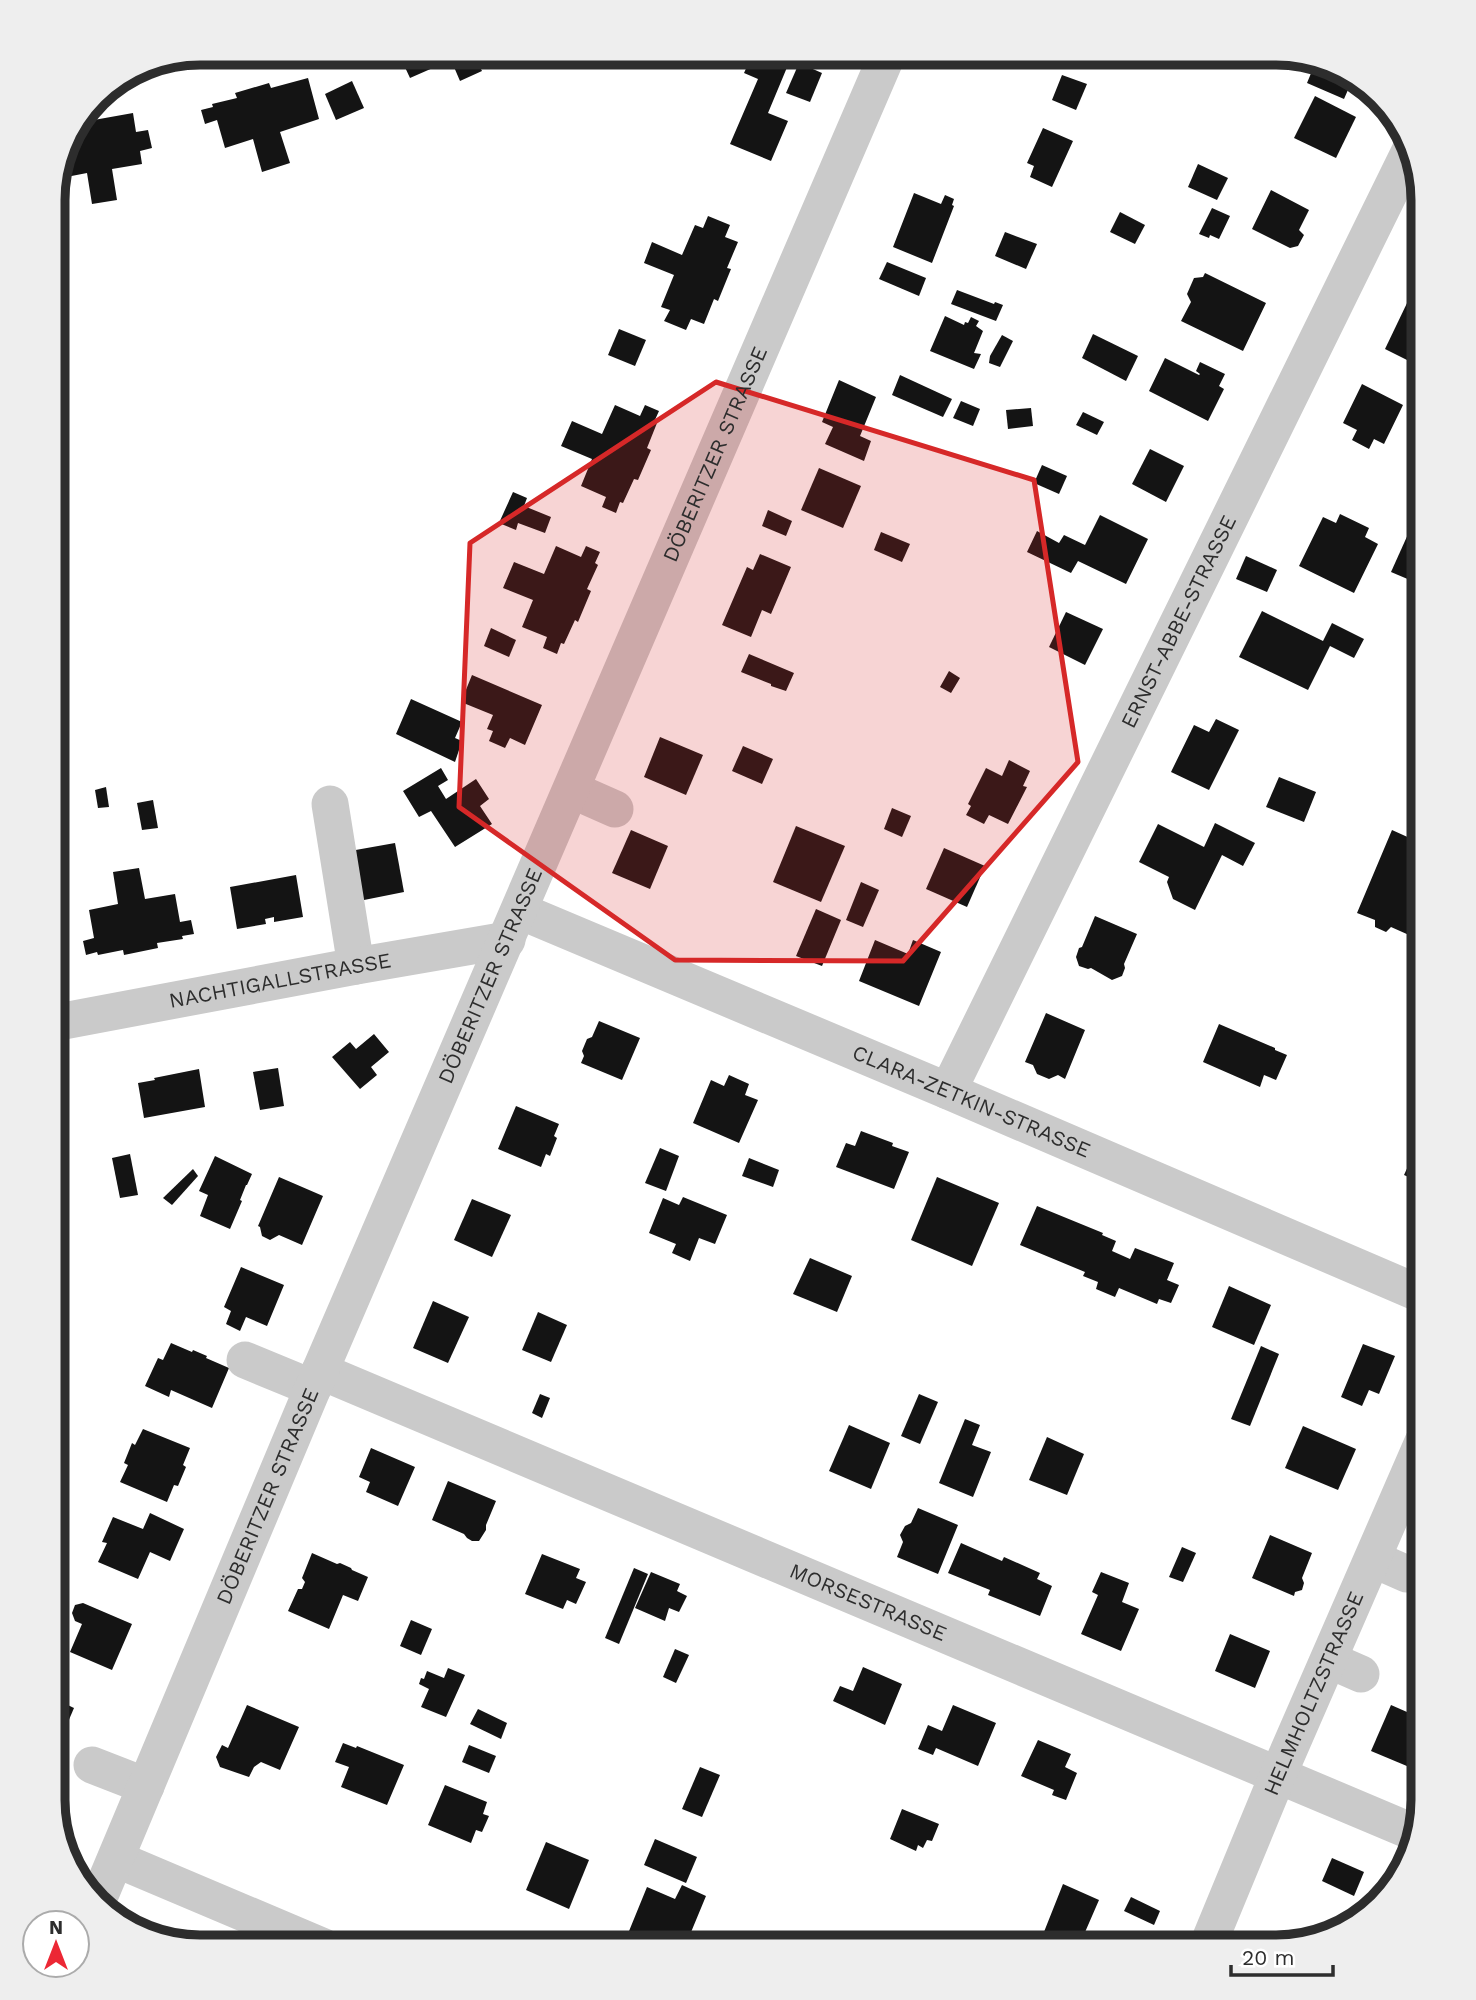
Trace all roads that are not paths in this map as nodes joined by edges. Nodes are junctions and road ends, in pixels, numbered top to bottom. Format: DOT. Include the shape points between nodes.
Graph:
graph roads {
  1 [pos="883,65"];
  2 [pos="1406,162"];
  3 [pos="572,790"];
  4 [pos="330,804"];
  5 [pos="615,809"];
  6 [pos="513,926"];
  7 [pos="356,966"];
  8 [pos="65,1021"];
  9 [pos="948,1091"];
  10 [pos="1411,1290"];
  11 [pos="245,1360"];
  12 [pos="317,1380"];
  13 [pos="1411,1490"];
  14 [pos="1373,1559"];
  15 [pos="1407,1574"];
  16 [pos="92,1765"];
  17 [pos="1278,1775"];
  18 [pos="146,1786"];
  19 [pos="1408,1830"];
  20 [pos="116,1859"];
  21 [pos="101,1893"];
  22 [pos="296,1935"];
  23 [pos="1212,1935"];
  1 -- 3 [label="street, DÖBERITZER STRASSE"];
  2 -- 9 [label="street, ERNST-ABBE-STRASSE"];
  3 -- 5 [label="street"];
  3 -- 6 [label="street, DÖBERITZER STRASSE"];
  4 -- 7 [label="street"];
  6 -- 7 [label="street, NACHTIGALLSTRASSE"];
  6 -- 9 [label="street, CLARA-ZETKIN-STRASSE"];
  6 -- 12 [label="street, DÖBERITZER STRASSE"];
  7 -- 8 [label="street, NACHTIGALLSTRASSE"];
  9 -- 10 [label="street, CLARA-ZETKIN-STRASSE"];
  11 -- 12 [label="street, MORSESTRASSE"];
  12 -- 17 [label="street, MORSESTRASSE"];
  12 -- 18 [label="street, DÖBERITZER STRASSE"];
  13 -- 14 [label="street, HELMHOLTZSTRASSE"];
  14 -- 15 [label="street"];
  14 -- 17 [label="street, HELMHOLTZSTRASSE" via="1345,1667"];
  16 -- 18 [label="street"];
  17 -- 19 [label="street, MORSESTRASSE"];
  17 -- 23 [label="street, HELMHOLTZSTRASSE"];
  18 -- 20 [label="street, DÖBERITZER STRASSE"];
  20 -- 21 [label="street, DÖBERITZER STRASSE"];
  20 -- 22 [label="street"];
}
